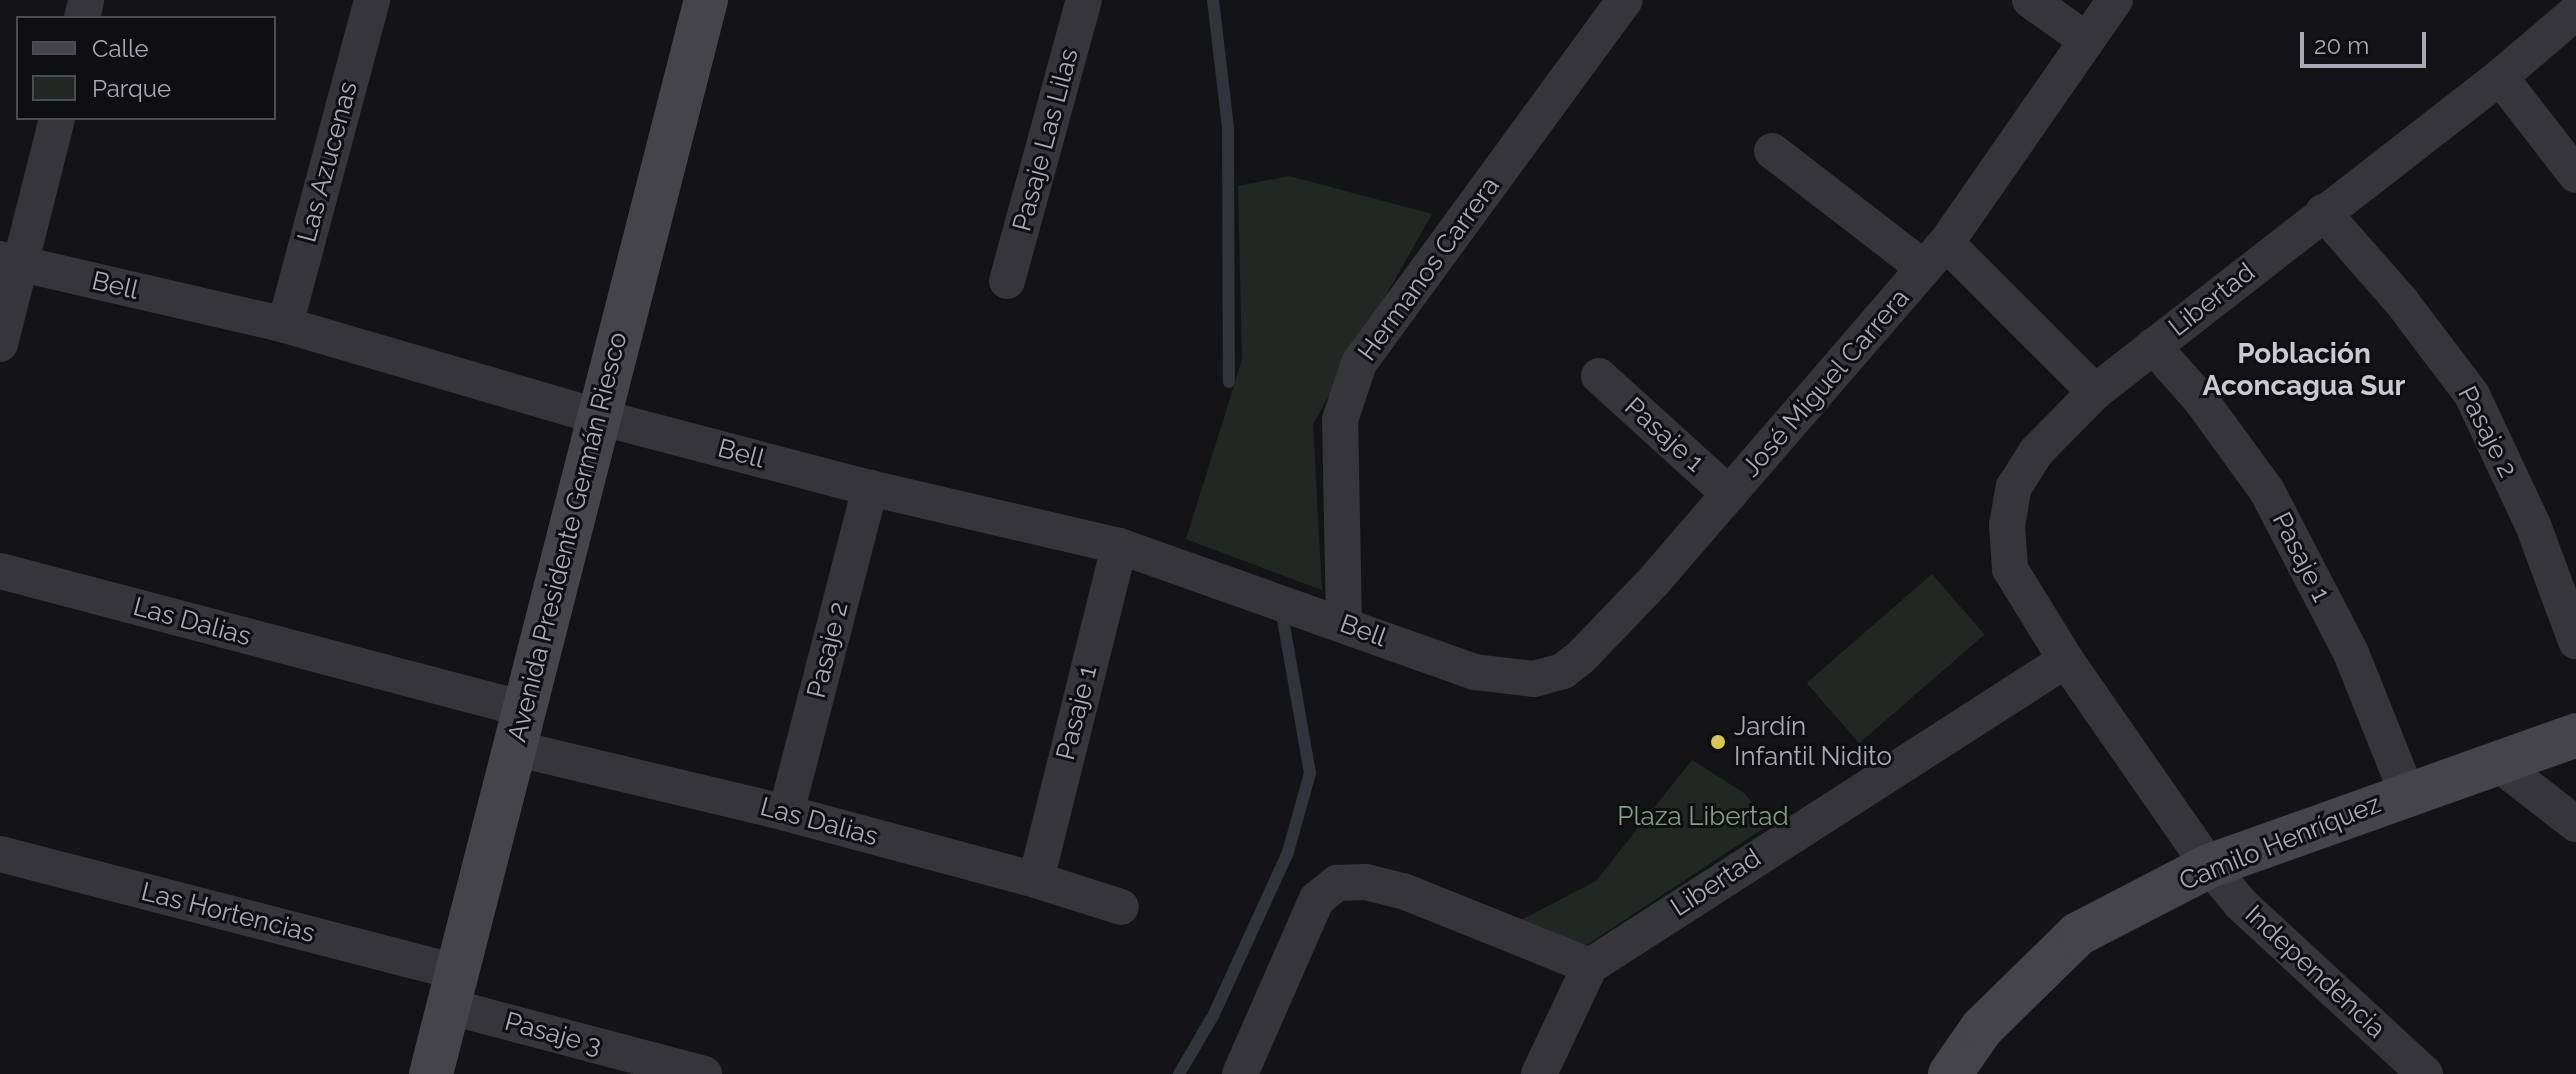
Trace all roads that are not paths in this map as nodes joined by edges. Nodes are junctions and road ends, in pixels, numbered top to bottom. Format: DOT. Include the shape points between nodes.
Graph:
graph roads {
  1 [pos="372,0"];
  2 [pos="706,0"];
  3 [pos="1084,0"];
  4 [pos="2030,0"];
  5 [pos="2115,0"];
  6 [pos="1610,3"];
  7 [pos="2576,12"];
  8 [pos="2086,40"];
  9 [pos="2500,77"];
  10 [pos="56,120"];
  11 [pos="1772,151"];
  12 [pos="2576,175"];
  13 [pos="2323,212"];
  14 [pos="1935,256"];
  15 [pos="10,261"];
  16 [pos="1007,281"];
  17 [pos="285,325"];
  18 [pos="0,344"];
  19 [pos="2153,346"];
  20 [pos="1599,376"];
  21 [pos="2095,392"];
  22 [pos="599,417"];
  23 [pos="870,488"];
  24 [pos="1729,494"];
  25 [pos="1119,546"];
  26 [pos="0,571"];
  27 [pos="1344,624"];
  28 [pos="2576,641"];
  29 [pos="2066,660"];
  30 [pos="1475,672"];
  31 [pos="519,729"];
  32 [pos="2576,735"];
  33 [pos="2496,762"];
  34 [pos="2407,793"];
  35 [pos="786,813"];
  36 [pos="2576,824"];
  37 [pos="0,854"];
  38 [pos="2209,866"];
  39 [pos="1036,880"];
  40 [pos="1121,907"];
  41 [pos="1590,966"];
  42 [pos="452,989"];
  43 [pos="699,1073"];
  44 [pos="431,1074"];
  45 [pos="1240,1074"];
  46 [pos="1539,1074"];
  47 [pos="1950,1074"];
  48 [pos="2425,1074"];
  1 -- 17 [label="street, Las Azucenas"];
  2 -- 22 [label="street, Avenida Presidente Germán Riesco"];
  3 -- 16 [label="street, Pasaje Las Lilas"];
  4 -- 8 [label="street"];
  5 -- 8 [label="street, José Miguel Carrera"];
  6 -- 27 [label="street, Hermanos Carrera" via="1359,363 1340,420"];
  7 -- 9 [label="street, Libertad"];
  8 -- 14 [label="street, José Miguel Carrera"];
  9 -- 12 [label="street"];
  9 -- 13 [label="street, Libertad"];
  10 -- 15 [label="street"];
  11 -- 14 [label="street"];
  13 -- 19 [label="street, Libertad"];
  13 -- 28 [label="street, Pasaje 2" via="2401,301 2472,395 2533,525"];
  14 -- 21 [label="street"];
  14 -- 24 [label="street, José Miguel Carrera"];
  15 -- 17 [label="street, Bell"];
  15 -- 18 [label="street"];
  17 -- 22 [label="street, Bell"];
  19 -- 21 [label="street, Libertad"];
  19 -- 34 [label="street, Pasaje 1" via="2200,399 2267,491 2351,653"];
  20 -- 24 [label="street, Pasaje 1"];
  21 -- 29 [label="street, Libertad" via="2036,452 2014,487 2007,525 2010,569"];
  22 -- 23 [label="street, Bell"];
  22 -- 31 [label="street, Avenida Presidente Germán Riesco"];
  23 -- 25 [label="street, Bell"];
  23 -- 35 [label="street, Pasaje 2"];
  24 -- 30 [label="street, José Miguel Carrera" via="1653,582 1563,671 1534,679"];
  25 -- 27 [label="street, Bell"];
  25 -- 39 [label="street, Pasaje 1"];
  26 -- 31 [label="street, Las Dalias"];
  27 -- 30 [label="street, Bell"];
  29 -- 38 [label="street, Libertad"];
  29 -- 41 [label="street, Libertad"];
  31 -- 35 [label="street, Las Dalias"];
  31 -- 42 [label="street, Avenida Presidente Germán Riesco"];
  32 -- 33 [label="street, Camilo Henríquez"];
  33 -- 34 [label="street, Camilo Henríquez"];
  33 -- 36 [label="street"];
  34 -- 38 [label="street, Camilo Henríquez"];
  35 -- 39 [label="street, Las Dalias"];
  37 -- 42 [label="street, Las Hortencias"];
  38 -- 47 [label="street, Camilo Henríquez" via="2078,934 1982,1028"];
  38 -- 48 [label="street, Independencia" via="2241,904"];
  39 -- 40 [label="street, Las Dalias"];
  41 -- 45 [label="street" via="1403,891 1366,882 1337,883 1317,899"];
  41 -- 46 [label="street"];
  42 -- 43 [label="street, Pasaje 3"];
  42 -- 44 [label="street, Avenida Presidente Germán Riesco"];
}
